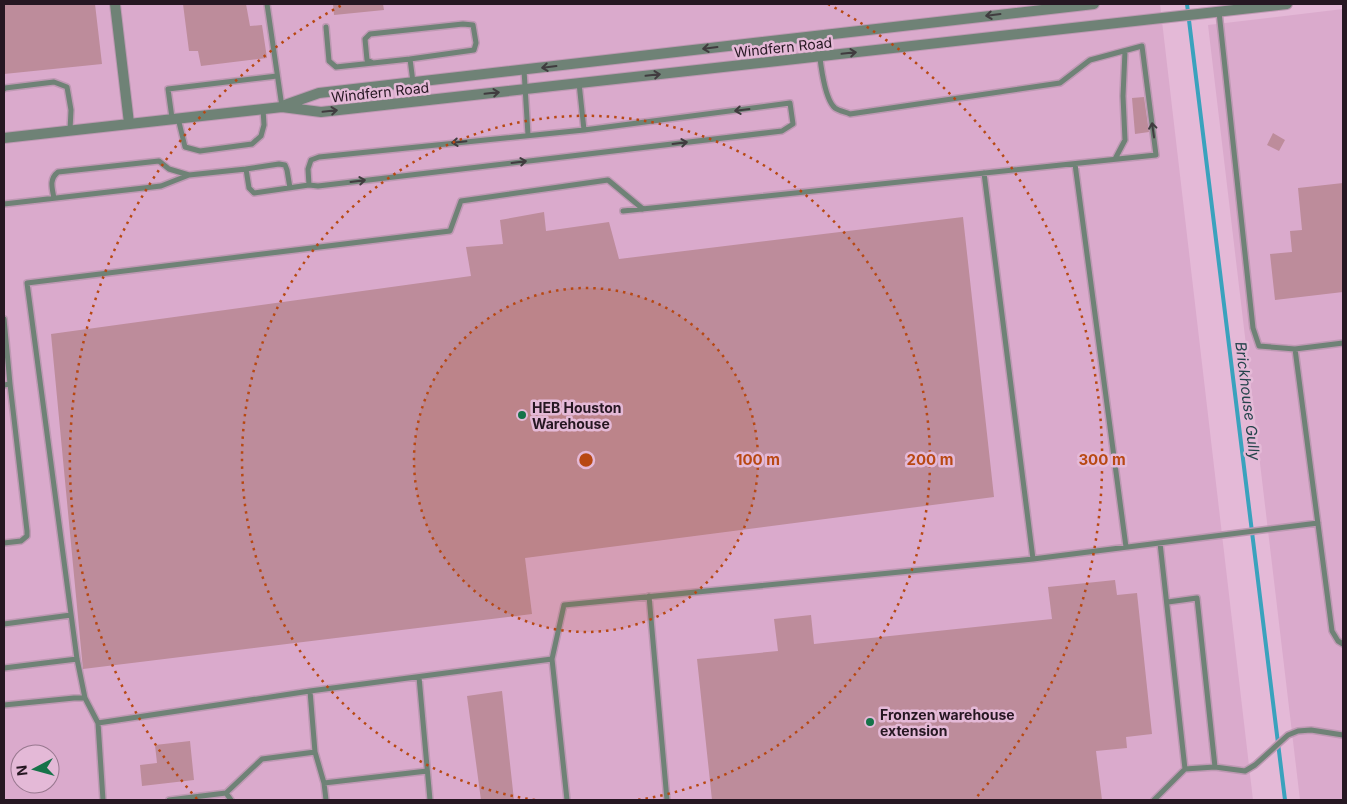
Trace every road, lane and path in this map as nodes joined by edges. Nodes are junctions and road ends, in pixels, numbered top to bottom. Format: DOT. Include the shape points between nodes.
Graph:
graph roads {
  1 [pos="115,4"];
  2 [pos="267,4"];
  3 [pos="1094,4"];
  4 [pos="1287,4"];
  5 [pos="1219,8"];
  6 [pos="326,27"];
  7 [pos="818,36"];
  8 [pos="1125,51"];
  9 [pos="819,57"];
  10 [pos="410,59"];
  11 [pos="373,63"];
  12 [pos="524,69"];
  13 [pos="278,76"];
  14 [pos="413,82"];
  15 [pos="579,83"];
  16 [pos="526,89"];
  17 [pos="4,90"];
  18 [pos="282,107"];
  19 [pos="263,108"];
  20 [pos="175,118"];
  21 [pos="129,123"];
  22 [pos="70,130"];
  23 [pos="584,130"];
  24 [pos="528,135"];
  25 [pos="4,136"];
  26 [pos="1116,159"];
  27 [pos="1075,164"];
  28 [pos="246,169"];
  29 [pos="984,173"];
  30 [pos="190,175"];
  31 [pos="309,185"];
  32 [pos="290,188"];
  33 [pos="54,198"];
  34 [pos="4,204"];
  35 [pos="643,209"];
  36 [pos="623,212"];
  37 [pos="4,319"];
  38 [pos="1343,343"];
  39 [pos="1294,349"];
  40 [pos="7,384"];
  41 [pos="1318,523"];
  42 [pos="4,543"];
  43 [pos="1160,543"];
  44 [pos="1126,547"];
  45 [pos="1033,558"];
  46 [pos="649,596"];
  47 [pos="1168,602"];
  48 [pos="71,615"];
  49 [pos="4,624"];
  50 [pos="1343,644"];
  51 [pos="77,658"];
  52 [pos="552,659"];
  53 [pos="4,668"];
  54 [pos="419,677"];
  55 [pos="310,691"];
  56 [pos="85,698"];
  57 [pos="4,705"];
  58 [pos="98,723"];
  59 [pos="1343,735"];
  60 [pos="315,752"];
  61 [pos="1215,767"];
  62 [pos="1185,769"];
  63 [pos="427,772"];
  64 [pos="324,783"];
  65 [pos="226,793"];
  66 [pos="103,800"];
  67 [pos="170,800"];
  68 [pos="231,800"];
  69 [pos="326,800"];
  70 [pos="430,800"];
  71 [pos="567,800"];
  72 [pos="667,800"];
  73 [pos="1154,800"];
  1 -- 21 [label="street"];
  2 -- 13 [label="lane"];
  3 -- 7 [label="street, Windfern Road, one-way"];
  4 -- 5 [label="street, Windfern Road"];
  9 -- 5 [label="street, Windfern Road, one-way" via="1204,14"];
  5 -- 39 [label="lane" via="1253,328 1259,346"];
  6 -- 11 [label="lane" via="329,61 336,67"];
  7 -- 9 [label="lane"];
  7 -- 12 [label="street, Windfern Road, one-way"];
  8 -- 9 [label="lane" via="1090,60 1060,83 850,114 835,108 826,92"];
  8 -- 26 [label="lane" via="1125,140"];
  26 -- 8 [label="lane, one-way" via="1156,155 1142,46"];
  15 -- 9 [label="street, Windfern Road, one-way"];
  10 -- 11 [label="lane"];
  10 -- 11 [label="lane" via="474,50 473,25 370,34 365,39 367,60"];
  10 -- 14 [label="lane"];
  12 -- 14 [label="street, Windfern Road"];
  12 -- 16 [label="lane"];
  13 -- 18 [label="lane"];
  13 -- 20 [label="lane" via="168,89"];
  14 -- 18 [label="street, Windfern Road" via="319,93"];
  15 -- 16 [label="street, Windfern Road"];
  15 -- 23 [label="lane"];
  18 -- 16 [label="street, Windfern Road, one-way" via="322,112"];
  16 -- 24 [label="lane"];
  17 -- 22 [label="lane" via="54,82 67,86"];
  18 -- 19 [label="street, Windfern Road"];
  19 -- 20 [label="street, Windfern Road"];
  19 -- 20 [label="lane" via="261,136 252,144 200,151 185,147"];
  20 -- 21 [label="street, Windfern Road"];
  21 -- 22 [label="street, Windfern Road"];
  22 -- 25 [label="street, Windfern Road"];
  23 -- 24 [label="lane"];
  31 -- 23 [label="lane, one-way" via="782,131 793,124 790,104"];
  24 -- 31 [label="lane, one-way" via="320,157 311,160"];
  26 -- 27 [label="lane"];
  27 -- 29 [label="lane"];
  27 -- 44 [label="lane"];
  28 -- 30 [label="lane"];
  28 -- 32 [label="lane" via="285,165"];
  28 -- 32 [label="lane" via="248,188 254,193"];
  29 -- 35 [label="lane"];
  29 -- 45 [label="lane"];
  30 -- 33 [label="lane" via="160,186"];
  30 -- 33 [label="lane" via="169,169 159,161 58,172 51,180"];
  31 -- 32 [label="lane"];
  33 -- 34 [label="lane"];
  35 -- 36 [label="lane"];
  35 -- 48 [label="lane" via="608,180 461,201 450,232 26,283"];
  37 -- 40 [label="lane"];
  38 -- 39 [label="lane"];
  39 -- 41 [label="lane"];
  40 -- 42 [label="lane" via="27,536 21,541"];
  41 -- 43 [label="lane"];
  41 -- 50 [label="lane" via="1332,631"];
  43 -- 44 [label="lane"];
  43 -- 47 [label="lane"];
  44 -- 45 [label="lane"];
  45 -- 46 [label="lane"];
  46 -- 52 [label="lane" via="564,605"];
  46 -- 72 [label="lane"];
  47 -- 61 [label="lane" via="1197,598"];
  47 -- 62 [label="lane"];
  48 -- 49 [label="lane"];
  48 -- 51 [label="lane"];
  51 -- 53 [label="lane"];
  51 -- 56 [label="lane"];
  52 -- 54 [label="lane"];
  52 -- 71 [label="lane"];
  54 -- 55 [label="lane"];
  54 -- 63 [label="lane"];
  55 -- 58 [label="lane"];
  55 -- 60 [label="lane"];
  56 -- 57 [label="lane"];
  56 -- 58 [label="lane"];
  58 -- 66 [label="lane"];
  59 -- 61 [label="lane" via="1298,731 1288,734 1245,772"];
  60 -- 64 [label="lane"];
  60 -- 65 [label="lane" via="262,759"];
  61 -- 62 [label="lane"];
  62 -- 73 [label="lane"];
  63 -- 64 [label="lane"];
  63 -- 70 [label="lane"];
  64 -- 69 [label="lane"];
  65 -- 67 [label="lane"];
  65 -- 68 [label="lane"];
}
